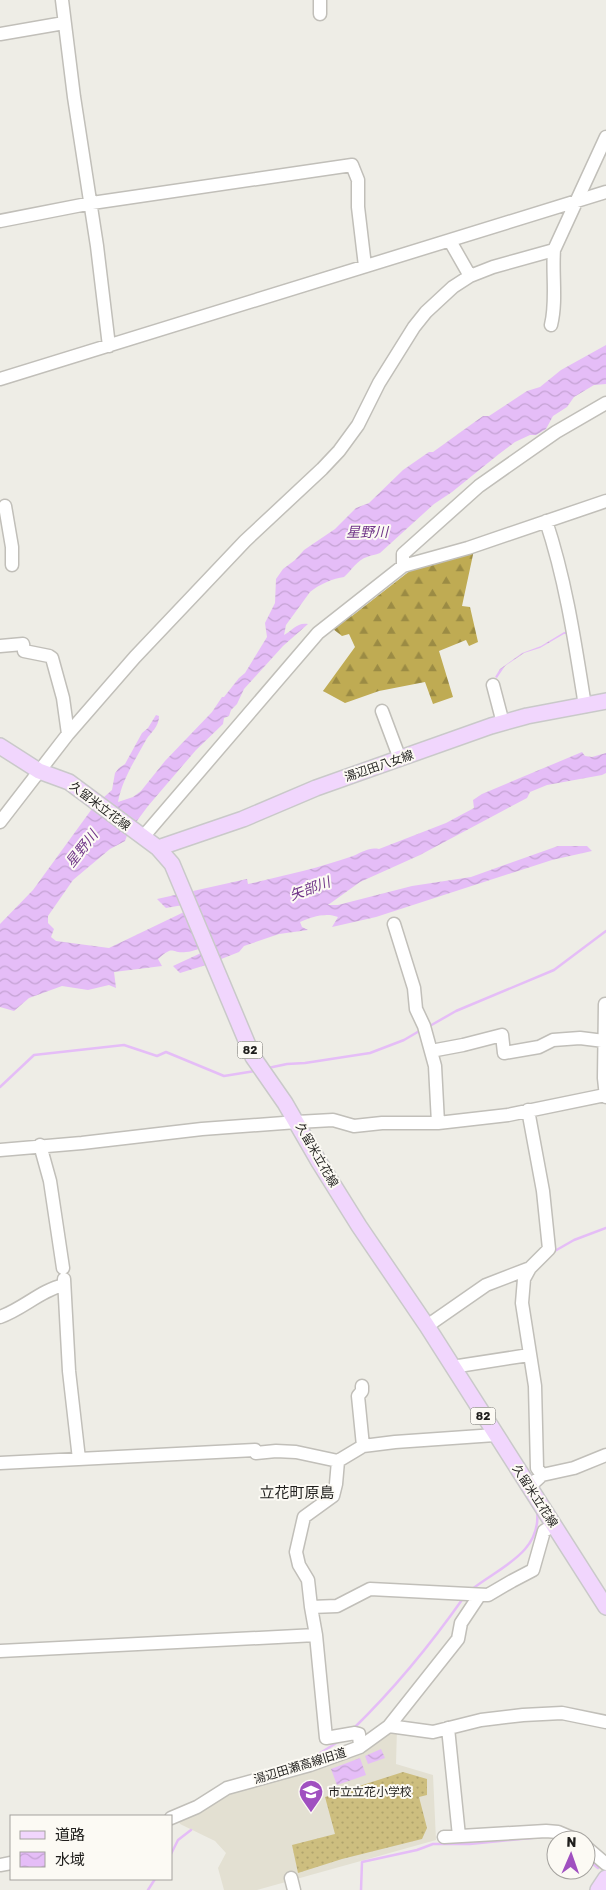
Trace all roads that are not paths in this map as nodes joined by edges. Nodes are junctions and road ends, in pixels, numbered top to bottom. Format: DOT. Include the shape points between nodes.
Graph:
graph roads {
  1 [pos="62,0"];
  2 [pos="320,0"];
  3 [pos="320,14"];
  4 [pos="64,23"];
  5 [pos="0,34"];
  6 [pos="606,137"];
  7 [pos="606,192"];
  8 [pos="578,201"];
  9 [pos="92,203"];
  10 [pos="0,221"];
  11 [pos="450,241"];
  12 [pos="554,250"];
  13 [pos="365,266"];
  14 [pos="470,276"];
  15 [pos="552,325"];
  16 [pos="109,346"];
  17 [pos="0,378"];
  18 [pos="606,403"];
  19 [pos="606,501"];
  20 [pos="6,506"];
  21 [pos="546,521"];
  22 [pos="4,529"];
  23 [pos="12,566"];
  24 [pos="403,566"];
  25 [pos="0,646"];
  26 [pos="493,685"];
  27 [pos="606,701"];
  28 [pos="585,706"];
  29 [pos="382,711"];
  30 [pos="503,723"];
  31 [pos="68,734"];
  32 [pos="0,746"];
  33 [pos="400,759"];
  34 [pos="39,771"];
  35 [pos="0,822"];
  36 [pos="140,836"];
  37 [pos="158,848"];
  38 [pos="394,924"];
  39 [pos="605,1004"];
  40 [pos="604,1041"];
  41 [pos="430,1051"];
  42 [pos="605,1096"];
  43 [pos="528,1110"];
  44 [pos="297,1122"];
  45 [pos="438,1123"];
  46 [pos="40,1146"];
  47 [pos="0,1150"];
  48 [pos="530,1268"];
  49 [pos="63,1278"];
  50 [pos="0,1317"];
  51 [pos="427,1326"];
  52 [pos="529,1355"];
  53 [pos="452,1367"];
  54 [pos="362,1386"];
  55 [pos="495,1435"];
  56 [pos="363,1446"];
  57 [pos="606,1455"];
  58 [pos="79,1459"];
  59 [pos="338,1461"];
  60 [pos="0,1463"];
  61 [pos="542,1475"];
  62 [pos="529,1487"];
  63 [pos="554,1526"];
  64 [pos="479,1596"];
  65 [pos="311,1607"];
  66 [pos="606,1607"];
  67 [pos="316,1636"];
  68 [pos="0,1651"];
  69 [pos="606,1722"];
  70 [pos="389,1726"];
  71 [pos="448,1728"];
  72 [pos="360,1747"];
  73 [pos="172,1818"];
  74 [pos="546,1831"];
  75 [pos="459,1836"];
  76 [pos="444,1837"];
  77 [pos="596,1856"];
  78 [pos="606,1864"];
  79 [pos="606,1878"];
  80 [pos="598,1890"];
  1 -- 4 [label="street"];
  2 -- 3 [label="street"];
  4 -- 5 [label="street"];
  4 -- 9 [label="street"];
  6 -- 8 [label="street"];
  7 -- 8 [label="street"];
  8 -- 11 [label="street"];
  8 -- 12 [label="street"];
  9 -- 10 [label="street"];
  9 -- 13 [label="street" via="352,165 358,180"];
  9 -- 16 [label="street"];
  11 -- 13 [label="street"];
  11 -- 14 [label="street"];
  12 -- 14 [label="street"];
  12 -- 15 [label="street"];
  13 -- 16 [label="street"];
  14 -- 31 [label="street" via="446,293 414,327 379,383 358,425 339,450 195,593"];
  16 -- 17 [label="street"];
  18 -- 24 [label="street" via="556,432 479,486 403,554"];
  19 -- 21 [label="street"];
  20 -- 22 [label="street"];
  21 -- 24 [label="street"];
  21 -- 28 [label="street" via="569,608"];
  22 -- 23 [label="street" via="12,547"];
  24 -- 36 [label="street" via="318,632"];
  25 -- 31 [label="street" via="23,644 24,652 52,658 64,698"];
  26 -- 30 [label="street"];
  27 -- 28 [label="main road, 湯辺田八女線"];
  28 -- 30 [label="main road, 湯辺田八女線"];
  29 -- 33 [label="street"];
  30 -- 33 [label="main road, 湯辺田八女線"];
  31 -- 34 [label="street"];
  32 -- 34 [label="main road, 久留米立花線 / 82"];
  33 -- 37 [label="main road, 湯辺田八女線"];
  34 -- 35 [label="street"];
  34 -- 36 [label="main road, 久留米立花線 / 82" via="69,782"];
  36 -- 37 [label="main road, 久留米立花線 / 82"];
  37 -- 44 [label="main road, 久留米立花線 / 82" via="172,864 182,885 253,1057"];
  38 -- 41 [label="street"];
  39 -- 40 [label="street"];
  40 -- 41 [label="street" via="580,1038 553,1040 539,1047 504,1053 502,1035"];
  40 -- 42 [label="street"];
  41 -- 45 [label="street" via="435,1066"];
  42 -- 43 [label="street"];
  43 -- 45 [label="street"];
  43 -- 48 [label="street" via="543,1191 549,1248"];
  44 -- 45 [label="street" via="333,1120 354,1126"];
  44 -- 46 [label="street"];
  44 -- 51 [label="main road, 久留米立花線 / 82" via="359,1226"];
  46 -- 47 [label="street"];
  46 -- 49 [label="street" via="50,1181"];
  48 -- 51 [label="street" via="486,1285"];
  48 -- 52 [label="street" via="524,1279 522,1296"];
  49 -- 50 [label="street" via="16,1311"];
  49 -- 58 [label="street"];
  51 -- 53 [label="main road, 久留米立花線 / 82"];
  52 -- 53 [label="street"];
  52 -- 61 [label="street" via="534,1386 537,1468"];
  53 -- 55 [label="main road, 久留米立花線 / 82"];
  54 -- 56 [label="street" via="358,1396"];
  55 -- 56 [label="street"];
  55 -- 62 [label="main road, 久留米立花線 / 82"];
  56 -- 59 [label="street"];
  57 -- 61 [label="street" via="574,1468"];
  58 -- 59 [label="street" via="255,1450 256,1453 296,1452"];
  58 -- 60 [label="street"];
  59 -- 65 [label="street" via="332,1496 304,1517 297,1543 296,1552 308,1580"];
  61 -- 62 [label="street"];
  62 -- 63 [label="main road, 久留米立花線 / 82"];
  63 -- 64 [label="street" via="544,1531 533,1570 488,1595"];
  63 -- 66 [label="main road, 久留米立花線 / 82"];
  64 -- 65 [label="street" via="370,1589 337,1606"];
  64 -- 70 [label="street, 湯辺田瀬高線旧道" via="461,1623 458,1639"];
  65 -- 67 [label="street"];
  67 -- 68 [label="street"];
  67 -- 72 [label="street" via="326,1738 359,1734"];
  69 -- 71 [label="street" via="562,1713 523,1714"];
  70 -- 71 [label="street" via="426,1732"];
  70 -- 72 [label="street, 湯辺田瀬高線旧道"];
  71 -- 75 [label="street"];
  72 -- 73 [label="street, 湯辺田瀬高線旧道" via="227,1788 197,1807"];
  74 -- 75 [label="street"];
  75 -- 76 [label="street"];
  77 -- 78 [label="street"];
  79 -- 80 [label="main road"];
}
